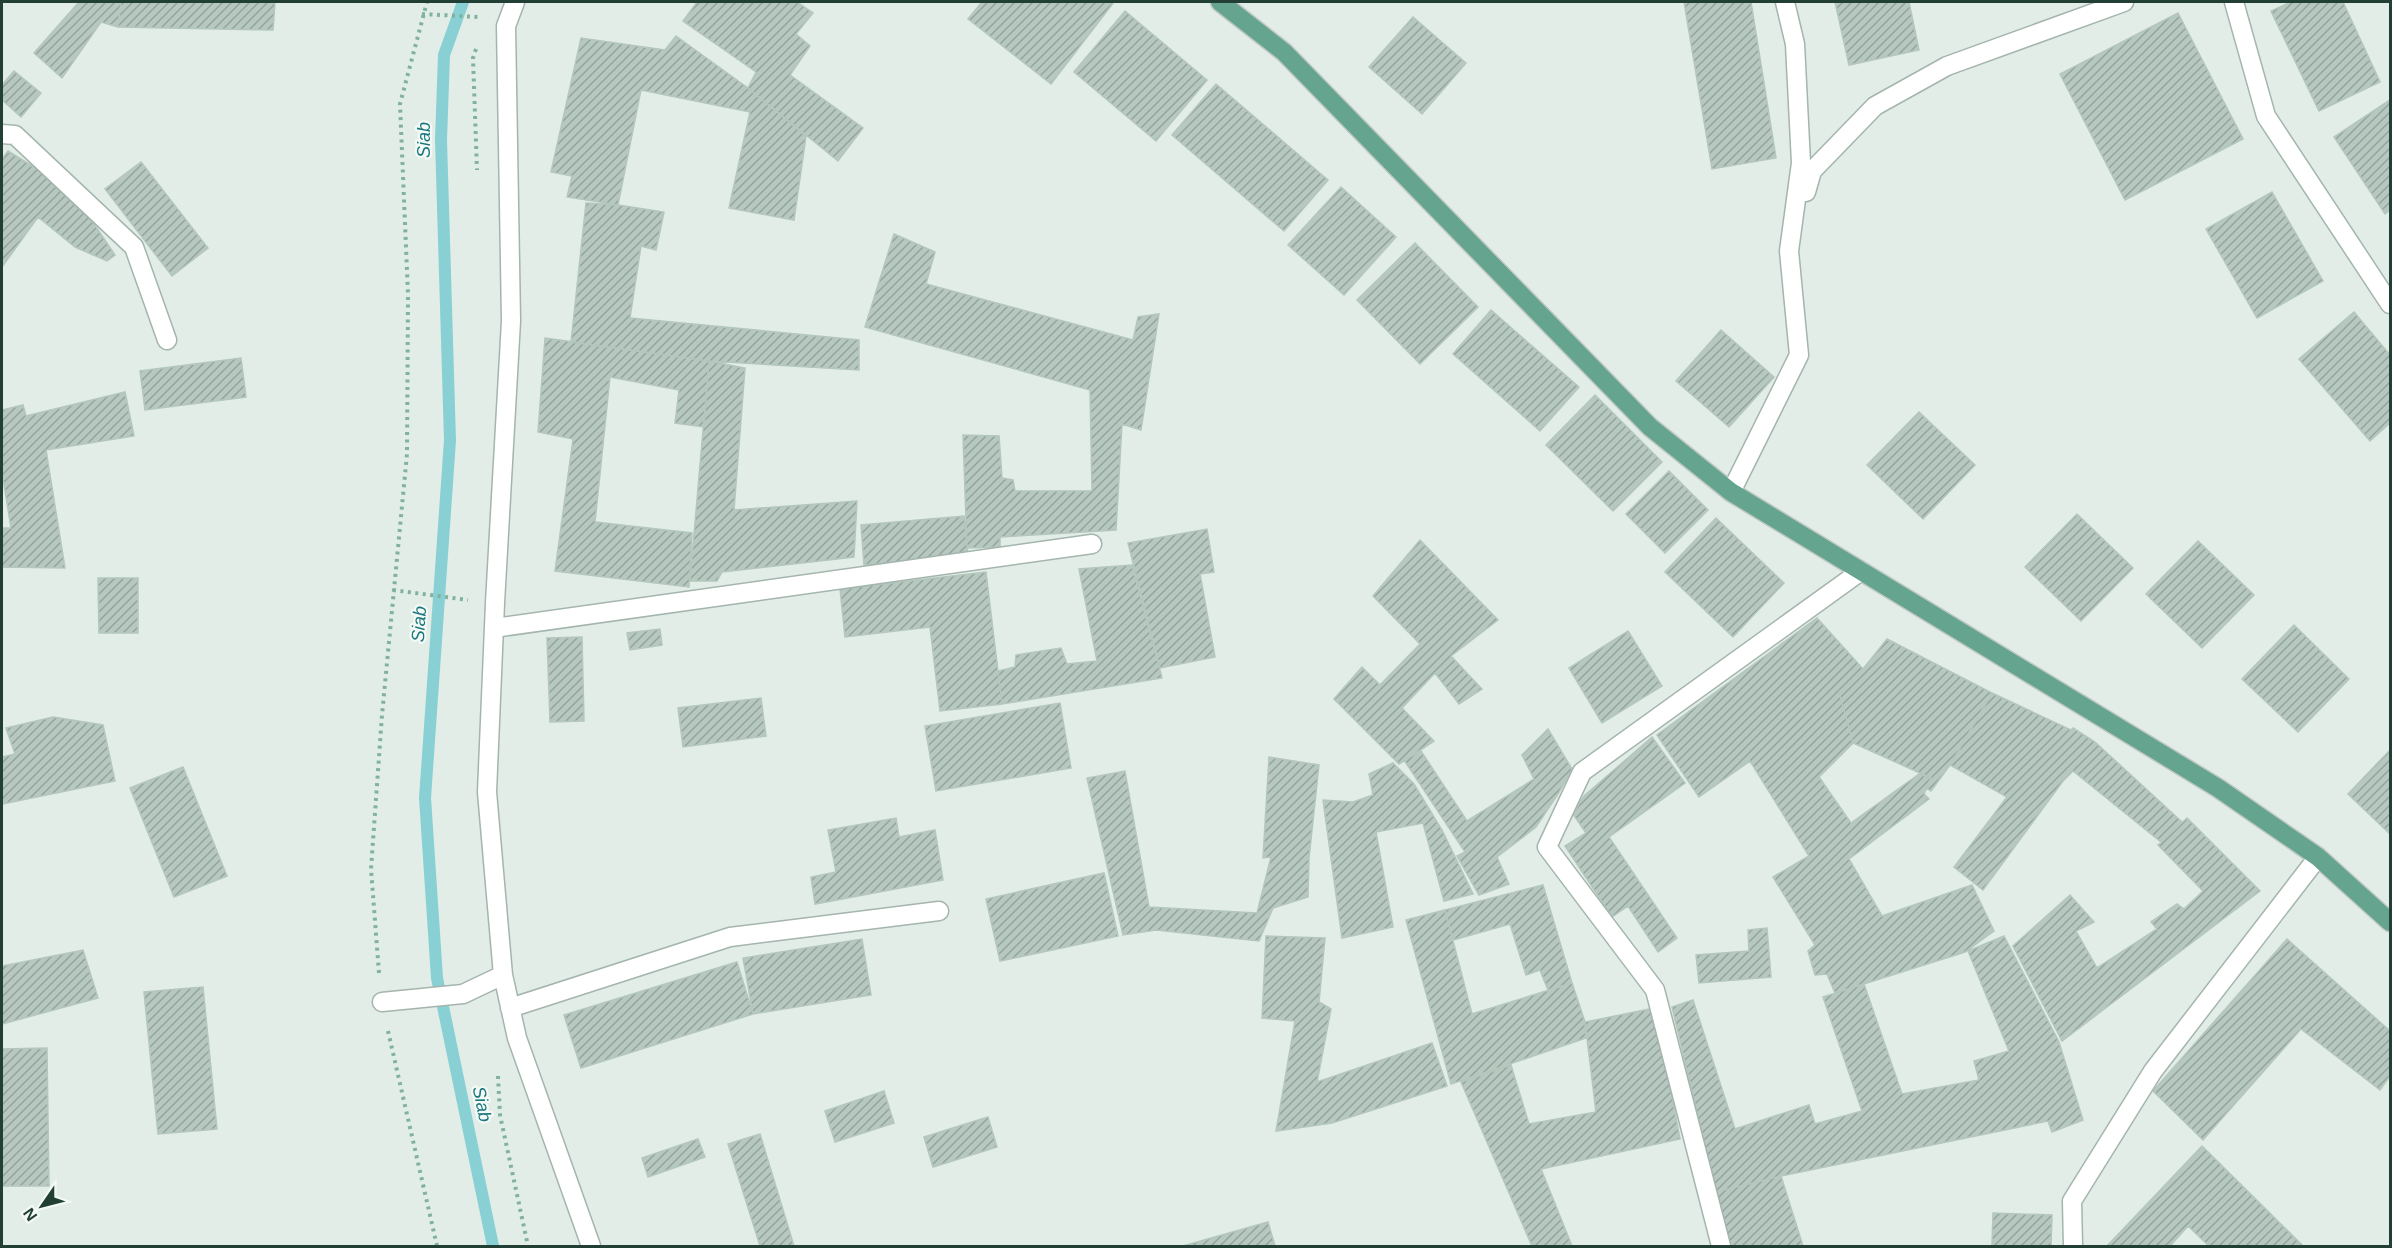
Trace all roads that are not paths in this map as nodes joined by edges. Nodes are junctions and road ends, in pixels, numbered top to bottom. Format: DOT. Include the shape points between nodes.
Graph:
graph roads {
  1 [pos="515,2"];
  2 [pos="1221,2"];
  3 [pos="1785,2"];
  4 [pos="2124,2"];
  5 [pos="2234,2"];
  6 [pos="2,134"];
  7 [pos="1789,251"];
  8 [pos="2391,304"];
  9 [pos="167,340"];
  10 [pos="1731,492"];
  11 [pos="1092,544"];
  12 [pos="1861,571"];
  13 [pos="494,628"];
  14 [pos="2318,857"];
  15 [pos="939,911"];
  16 [pos="2391,922"];
  17 [pos="503,975"];
  18 [pos="382,1002"];
  19 [pos="510,1008"];
  20 [pos="591,1246"];
  21 [pos="1721,1246"];
  22 [pos="2073,1246"];
  1 -- 13 [label="street" via="506,26 511,321"];
  2 -- 10 [label="main road" via="1284,52 1650,427"];
  3 -- 7 [label="street" via="1795,44 1801,163"];
  4 -- 7 [label="street" via="1947,66 1875,106 1812,171"];
  5 -- 8 [label="street" via="2266,116"];
  6 -- 9 [label="street" via="15,135 134,248"];
  7 -- 10 [label="street" via="1799,355"];
  10 -- 12 [label="main road"];
  11 -- 13 [label="street"];
  12 -- 14 [label="main road" via="2218,788"];
  12 -- 21 [label="street" via="1582,772 1547,847 1655,990"];
  13 -- 17 [label="street" via="487,792"];
  14 -- 16 [label="main road"];
  14 -- 22 [label="street" via="2153,1071 2072,1201"];
  15 -- 19 [label="street" via="730,937"];
  17 -- 18 [label="street" via="463,994"];
  17 -- 19 [label="street"];
  19 -- 20 [label="street" via="517,1038"];
}
